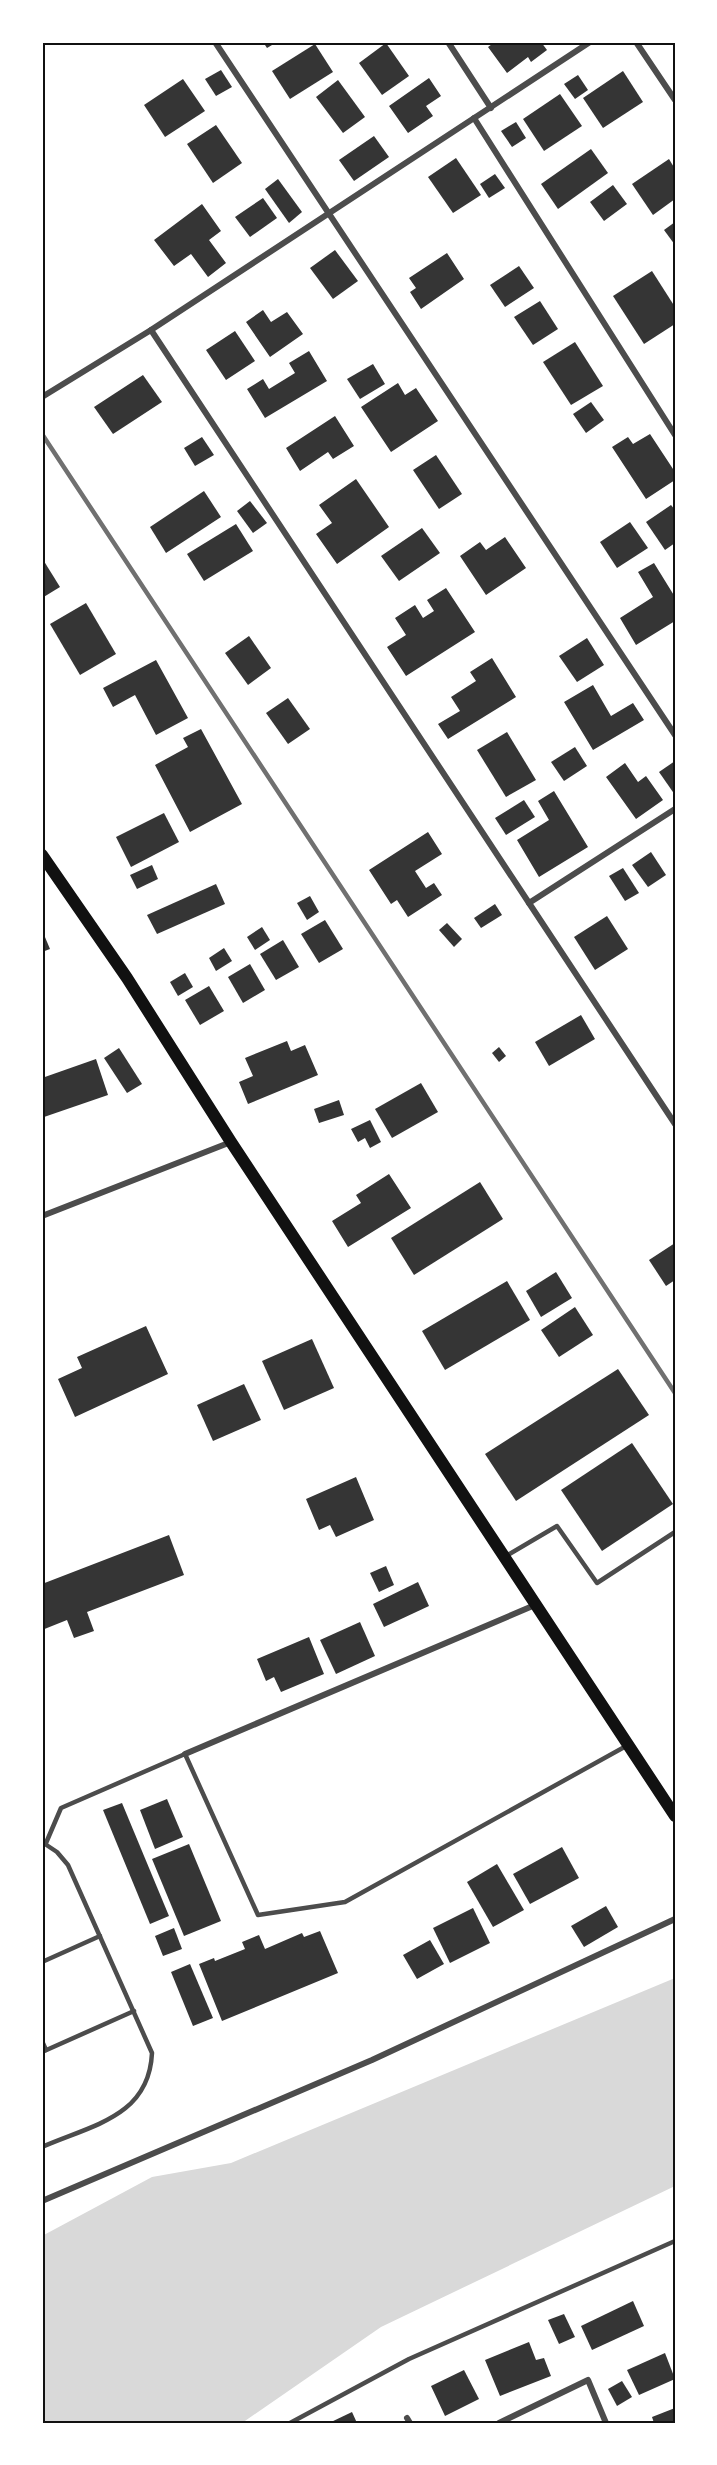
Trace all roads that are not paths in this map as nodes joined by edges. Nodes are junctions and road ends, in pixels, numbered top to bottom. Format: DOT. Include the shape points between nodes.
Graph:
graph roads {
  1 [pos="215,42"];
  2 [pos="448,42"];
  3 [pos="591,42"];
  4 [pos="636,42"];
  5 [pos="675,100"];
  6 [pos="491,108"];
  7 [pos="474,118"];
  8 [pos="329,214"];
  9 [pos="151,330"];
  10 [pos="42,397"];
  11 [pos="675,435"];
  12 [pos="675,735"];
  13 [pos="675,809"];
  14 [pos="42,855"];
  15 [pos="529,903"];
  16 [pos="675,1124"];
  17 [pos="231,1142"];
  18 [pos="42,1216"];
  19 [pos="675,1532"];
  20 [pos="506,1556"];
  21 [pos="537,1604"];
  22 [pos="628,1744"];
  23 [pos="185,1754"];
  24 [pos="675,1816"];
  25 [pos="44,1843"];
  26 [pos="675,1919"];
  27 [pos="100,1936"];
  28 [pos="42,1962"];
  29 [pos="134,2011"];
  30 [pos="42,2041"];
  31 [pos="44,2051"];
  32 [pos="42,2147"];
  33 [pos="42,2201"];
  34 [pos="675,2241"];
  35 [pos="290,2423"];
  36 [pos="499,2423"];
  37 [pos="606,2423"];
  1 -- 8 [label="street"];
  2 -- 6 [label="street"];
  3 -- 6 [label="street"];
  4 -- 5 [label="street"];
  6 -- 7 [label="street"];
  7 -- 8 [label="street"];
  7 -- 11 [label="street"];
  8 -- 9 [label="street"];
  8 -- 12 [label="street"];
  9 -- 10 [label="street"];
  9 -- 15 [label="street"];
  13 -- 15 [label="street"];
  14 -- 17 [label="main road" via="127,978"];
  15 -- 16 [label="street"];
  17 -- 18 [label="street"];
  17 -- 20 [label="main road"];
  19 -- 20 [label="lane" via="597,1582 557,1526"];
  20 -- 21 [label="main road"];
  21 -- 22 [label="main road"];
  21 -- 23 [label="street"];
  22 -- 23 [label="lane" via="345,1902 258,1915"];
  22 -- 24 [label="main road"];
  23 -- 25 [label="lane" via="61,1808"];
  25 -- 27 [label="lane" via="68,1865"];
  26 -- 33 [label="street" via="372,2060"];
  27 -- 28 [label="lane"];
  27 -- 29 [label="lane"];
  29 -- 31 [label="lane"];
  29 -- 32 [label="lane" via="152,2053 151,2072 138,2098 126,2111"];
  30 -- 31 [label="lane"];
  34 -- 35 [label="lane" via="409,2359"];
  36 -- 37 [label="street" via="588,2380"];
}
